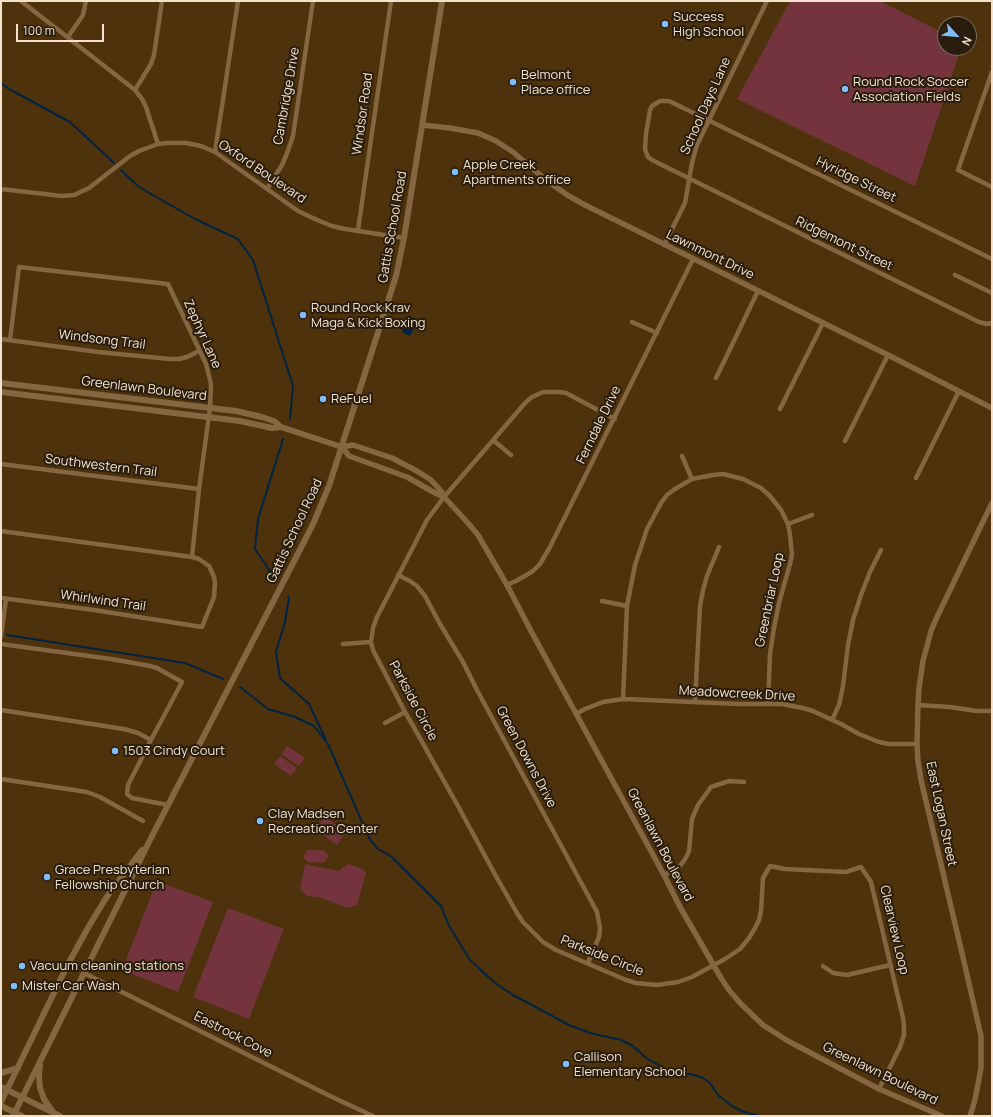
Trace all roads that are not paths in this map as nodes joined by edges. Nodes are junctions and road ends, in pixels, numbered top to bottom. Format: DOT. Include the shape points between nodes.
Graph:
graph roads {
  1 [pos="21,1"];
  2 [pos="86,1"];
  3 [pos="162,1"];
  4 [pos="238,1"];
  5 [pos="313,1"];
  6 [pos="391,1"];
  7 [pos="442,1"];
  8 [pos="767,1"];
  9 [pos="68,37"];
  10 [pos="992,72"];
  11 [pos="135,90"];
  12 [pos="710,120"];
  13 [pos="422,125"];
  14 [pos="158,144"];
  15 [pos="215,152"];
  16 [pos="690,180"];
  17 [pos="992,187"];
  18 [pos="1,189"];
  19 [pos="267,189"];
  20 [pos="358,230"];
  21 [pos="404,238"];
  22 [pos="664,245"];
  23 [pos="693,259"];
  24 [pos="992,260"];
  25 [pos="955,275"];
  26 [pos="758,291"];
  27 [pos="992,293"];
  28 [pos="632,322"];
  29 [pos="823,323"];
  30 [pos="991,323"];
  31 [pos="657,333"];
  32 [pos="1,339"];
  33 [pos="10,340"];
  34 [pos="199,351"];
  35 [pos="888,355"];
  36 [pos="716,378"];
  37 [pos="1,383"];
  38 [pos="959,391"];
  39 [pos="1,392"];
  40 [pos="210,408"];
  41 [pos="992,408"];
  42 [pos="780,409"];
  43 [pos="208,418"];
  44 [pos="615,418"];
  45 [pos="281,427"];
  46 [pos="493,440"];
  47 [pos="845,441"];
  48 [pos="342,447"];
  49 [pos="511,455"];
  50 [pos="682,456"];
  51 [pos="1,464"];
  52 [pos="916,478"];
  53 [pos="692,479"];
  54 [pos="199,489"];
  55 [pos="444,497"];
  56 [pos="992,503"];
  57 [pos="812,515"];
  58 [pos="788,524"];
  59 [pos="1,531"];
  60 [pos="719,547"];
  61 [pos="881,550"];
  62 [pos="192,557"];
  63 [pos="398,575"];
  64 [pos="507,585"];
  65 [pos="4,599"];
  66 [pos="602,601"];
  67 [pos="627,606"];
  68 [pos="1,637"];
  69 [pos="371,642"];
  70 [pos="1,644"];
  71 [pos="343,644"];
  72 [pos="623,699"];
  73 [pos="695,702"];
  74 [pos="768,704"];
  75 [pos="918,705"];
  76 [pos="1,710"];
  77 [pos="992,711"];
  78 [pos="405,712"];
  79 [pos="576,714"];
  80 [pos="832,720"];
  81 [pos="385,723"];
  82 [pos="151,740"];
  83 [pos="917,744"];
  84 [pos="1,779"];
  85 [pos="744,782"];
  86 [pos="168,805"];
  87 [pos="142,821"];
  88 [pos="151,838"];
  89 [pos="664,875"];
  90 [pos="588,963"];
  91 [pos="713,965"];
  92 [pos="890,965"];
  93 [pos="823,966"];
  94 [pos="84,972"];
  95 [pos="40,1061"];
  96 [pos="18,1068"];
  97 [pos="1,1073"];
  98 [pos="4,1089"];
  99 [pos="879,1089"];
  100 [pos="22,1098"];
  101 [pos="1,1102"];
  102 [pos="1,1106"];
  103 [pos="14,1114"];
  104 [pos="57,1115"];
  105 [pos="22,1116"];
  106 [pos="373,1116"];
  107 [pos="942,1116"];
  108 [pos="970,1116"];
  1 -- 9 [label="street"];
  2 -- 9 [label="street" via="83,14"];
  3 -- 11 [label="street" via="154,55"];
  4 -- 15 [label="street"];
  5 -- 19 [label="street, Cambridge Drive" via="293,136 284,160"];
  6 -- 20 [label="street, Windsor Road"];
  7 -- 13 [label="main road, Gattis School Road"];
  8 -- 12 [label="street, School Days Lane"];
  9 -- 11 [label="street"];
  10 -- 17 [label="street" via="958,170"];
  11 -- 14 [label="street" via="146,107"];
  12 -- 16 [label="street, School Days Lane" via="697,145"];
  12 -- 16 [label="street, Hyridge Street" via="664,100 656,103 650,110 646,154 652,160"];
  12 -- 24 [label="street, Hyridge Street"];
  13 -- 21 [label="main road, Gattis School Road"];
  13 -- 22 [label="street, Lawnmont Drive" via="478,133 495,140 567,195"];
  14 -- 15 [label="street, Oxford Boulevard" via="186,143"];
  14 -- 18 [label="street, Oxford Boulevard" via="130,156 89,188 74,195"];
  15 -- 19 [label="street, Oxford Boulevard"];
  16 -- 22 [label="street, School Days Lane" via="685,203"];
  16 -- 30 [label="street, Ridgemont Street" via="983,324"];
  19 -- 20 [label="street, Oxford Boulevard" via="298,211 317,220 332,226"];
  20 -- 21 [label="street, Oxford Boulevard"];
  21 -- 48 [label="main road, Gattis School Road" via="393,290"];
  22 -- 23 [label="street, Lawnmont Drive"];
  23 -- 26 [label="street, Lawnmont Drive"];
  23 -- 31 [label="street, Ferndale Drive"];
  25 -- 27 [label="street"];
  26 -- 29 [label="street, Lawnmont Drive"];
  26 -- 36 [label="street"];
  28 -- 31 [label="street"];
  29 -- 35 [label="street, Lawnmont Drive"];
  29 -- 42 [label="street"];
  31 -- 44 [label="street, Ferndale Drive"];
  32 -- 33 [label="street, Windsong Trail"];
  33 -- 34 [label="street, Windsong Trail" via="170,359 187,357"];
  33 -- 34 [label="street, Zephyr Lane" via="19,267 168,284"];
  34 -- 40 [label="street, Zephyr Lane" via="206,364 211,384"];
  35 -- 38 [label="street, Lawnmont Drive"];
  35 -- 47 [label="street"];
  37 -- 40 [label="main road, Greenlawn Boulevard"];
  38 -- 41 [label="street, Lawnmont Drive"];
  38 -- 52 [label="street"];
  39 -- 43 [label="main road, Greenlawn Boulevard"];
  40 -- 43 [label="street, Zephyr Lane"];
  40 -- 45 [label="main road, Greenlawn Boulevard" via="262,417 274,421"];
  43 -- 45 [label="main road, Greenlawn Boulevard" via="272,428"];
  43 -- 54 [label="street, Zephyr Lane"];
  44 -- 46 [label="street" via="566,394 556,391 543,392 526,402"];
  44 -- 64 [label="street, Ferndale Drive" via="546,556 533,570"];
  45 -- 48 [label="main road, Greenlawn Boulevard"];
  46 -- 49 [label="street"];
  46 -- 55 [label="street"];
  48 -- 55 [label="street, Greenlawn Boulevard" via="350,456 407,477"];
  48 -- 55 [label="street, Greenlawn Boulevard" via="353,445 400,461 431,480"];
  48 -- 86 [label="main road, Gattis School Road" via="311,528"];
  50 -- 53 [label="street"];
  51 -- 54 [label="street, Southwestern Trail"];
  53 -- 58 [label="street, Greenbriar Loop" via="718,474 743,479 770,496"];
  53 -- 67 [label="street, Greenbriar Loop" via="671,492 661,503 646,529"];
  54 -- 62 [label="street, Zephyr Lane"];
  55 -- 63 [label="street" via="427,520"];
  55 -- 64 [label="street, Greenlawn Boulevard" via="478,535"];
  56 -- 75 [label="street, East Logan Street" via="931,631 923,661"];
  57 -- 58 [label="street"];
  58 -- 74 [label="street, Greenbriar Loop" via="792,554 774,628 769,664"];
  59 -- 62 [label="street"];
  60 -- 73 [label="street" via="707,576 700,606"];
  61 -- 80 [label="street" via="870,572 853,620 839,704"];
  62 -- 65 [label="street, Whirlwind Trail" via="209,566 215,582 214,597 202,627"];
  63 -- 69 [label="street" via="377,617"];
  63 -- 90 [label="street, Green Downs Drive" via="417,586 425,596 597,912 599,936"];
  64 -- 79 [label="street, Greenlawn Boulevard"];
  65 -- 68 [label="street"];
  66 -- 67 [label="street"];
  67 -- 72 [label="street, Greenbriar Loop"];
  69 -- 71 [label="street"];
  69 -- 78 [label="street, Parkside Circle"];
  70 -- 82 [label="street" via="150,666 182,682"];
  72 -- 73 [label="street, Meadowcreek Drive"];
  72 -- 79 [label="street, Meadowcreek Drive" via="599,703"];
  73 -- 74 [label="street, Meadowcreek Drive"];
  74 -- 80 [label="street, Meadowcreek Drive" via="803,708"];
  75 -- 77 [label="street"];
  75 -- 83 [label="street, East Logan Street"];
  76 -- 82 [label="street" via="124,729"];
  78 -- 81 [label="street"];
  78 -- 90 [label="street, Parkside Circle" via="523,922 543,942"];
  79 -- 89 [label="street, Greenlawn Boulevard"];
  80 -- 83 [label="street, Meadowcreek Drive" via="879,742"];
  82 -- 86 [label="street" via="128,785 127,794 132,798"];
  83 -- 108 [label="street, East Logan Street" via="921,780 981,1036 981,1068"];
  84 -- 87 [label="street" via="87,792"];
  85 -- 89 [label="street" via="729,781 711,787 698,805 692,820 689,851 684,862"];
  86 -- 88 [label="main road, Gattis School Road"];
  88 -- 94 [label="main road, Gattis School Road"];
  88 -- 96 [label="main road, Gattis School Road" via="106,898 89,926"];
  89 -- 91 [label="street, Greenlawn Boulevard"];
  90 -- 91 [label="street, Parkside Circle" via="626,980 657,985 683,981"];
  91 -- 92 [label="street, Clearview Loop" via="740,949 755,928 761,911 763,878 770,866 846,872 862,867 871,882"];
  91 -- 99 [label="street, Greenlawn Boulevard" via="729,990 764,1025 788,1041"];
  92 -- 93 [label="street" via="847,975 833,973"];
  92 -- 99 [label="street, Clearview Loop" via="903,1018 904,1034"];
  94 -- 95 [label="main road, Gattis School Road"];
  94 -- 106 [label="street, Eastrock Cove"];
  95 -- 100 [label="main road, Gattis School Road"];
  95 -- 104 [label="main road" via="40,1088 44,1099"];
  96 -- 97 [label="main road"];
  96 -- 98 [label="main road, Gattis School Road"];
  98 -- 100 [label="main road"];
  98 -- 101 [label="main road, Gattis School Road"];
  99 -- 107 [label="street, Greenlawn Boulevard"];
  100 -- 103 [label="main road, Gattis School Road"];
  100 -- 104 [label="main road"];
  102 -- 103 [label="main road"];
  103 -- 105 [label="main road"];
}
